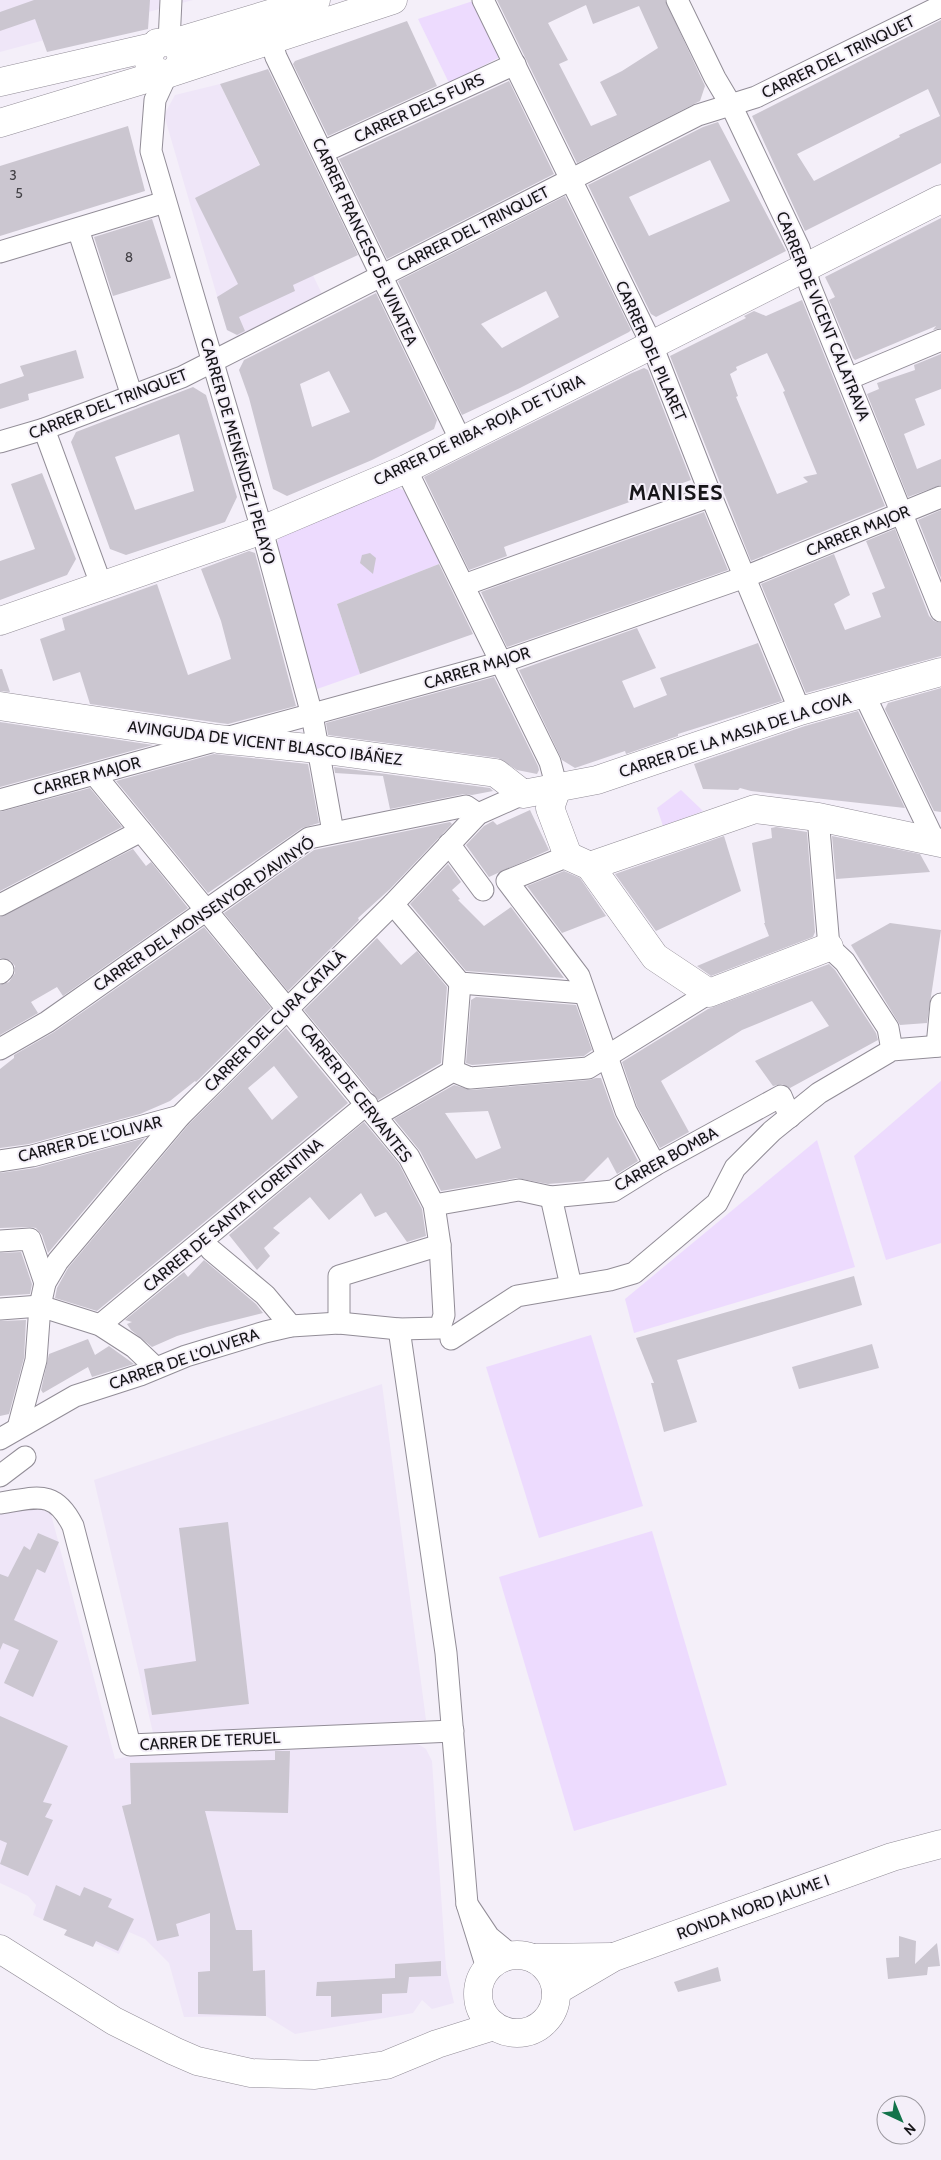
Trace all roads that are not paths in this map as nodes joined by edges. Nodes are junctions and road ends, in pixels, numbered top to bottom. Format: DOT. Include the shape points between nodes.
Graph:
graph roads {
  1 [pos="171,0"];
  2 [pos="316,0"];
  3 [pos="394,0"];
  4 [pos="483,0"];
  5 [pos="677,0"];
  6 [pos="941,6"];
  7 [pos="271,41"];
  8 [pos="165,44"];
  9 [pos="516,64"];
  10 [pos="167,73"];
  11 [pos="0,82"];
  12 [pos="731,105"];
  13 [pos="0,123"];
  14 [pos="323,152"];
  15 [pos="571,180"];
  16 [pos="941,199"];
  17 [pos="165,202"];
  18 [pos="78,230"];
  19 [pos="0,252"];
  20 [pos="803,267"];
  21 [pos="382,275"];
  22 [pos="941,340"];
  23 [pos="652,345"];
  24 [pos="213,362"];
  25 [pos="848,379"];
  26 [pos="132,396"];
  27 [pos="44,429"];
  28 [pos="461,441"];
  29 [pos="0,442"];
  30 [pos="406,468"];
  31 [pos="711,496"];
  32 [pos="941,497"];
  33 [pos="901,513"];
  34 [pos="262,530"];
  35 [pos="745,577"];
  36 [pos="464,585"];
  37 [pos="102,587"];
  38 [pos="941,612"];
  39 [pos="0,621"];
  40 [pos="502,662"];
  41 [pos="941,672"];
  42 [pos="864,694"];
  43 [pos="0,706"];
  44 [pos="800,711"];
  45 [pos="312,715"];
  46 [pos="218,739"];
  47 [pos="318,749"];
  48 [pos="95,774"];
  49 [pos="557,788"];
  50 [pos="523,794"];
  51 [pos="0,800"];
  52 [pos="478,814"];
  53 [pos="818,817"];
  54 [pos="141,831"];
  55 [pos="333,832"];
  56 [pos="938,842"];
  57 [pos="449,844"];
  58 [pos="579,861"];
  59 [pos="483,890"];
  60 [pos="393,904"];
  61 [pos="0,905"];
  62 [pos="207,911"];
  63 [pos="829,947"];
  64 [pos="460,984"];
  65 [pos="584,993"];
  66 [pos="709,993"];
  67 [pos="941,1004"];
  68 [pos="289,1009"];
  69 [pos="939,1039"];
  70 [pos="0,1049"];
  71 [pos="892,1050"];
  72 [pos="606,1058"];
  73 [pos="453,1071"];
  74 [pos="372,1110"];
  75 [pos="180,1116"];
  76 [pos="790,1117"];
  77 [pos="0,1161"];
  78 [pos="655,1165"];
  79 [pos="551,1196"];
  80 [pos="434,1206"];
  81 [pos="0,1241"];
  82 [pos="440,1245"];
  83 [pos="211,1250"];
  84 [pos="45,1283"];
  85 [pos="571,1286"];
  86 [pos="40,1306"];
  87 [pos="0,1309"];
  88 [pos="339,1323"];
  89 [pos="100,1325"];
  90 [pos="291,1326"];
  91 [pos="399,1329"];
  92 [pos="446,1334"];
  93 [pos="156,1368"];
  94 [pos="18,1428"];
  95 [pos="0,1439"];
  96 [pos="25,1457"];
  97 [pos="0,1476"];
  98 [pos="0,1503"];
  99 [pos="453,1731"];
  100 [pos="941,1825"];
  101 [pos="941,1844"];
  102 [pos="892,1857"];
  103 [pos="467,1904"];
  104 [pos="0,1949"];
  105 [pos="522,1957"];
  106 [pos="614,1958"];
  107 [pos="487,1968"];
  108 [pos="556,1991"];
  109 [pos="487,2017"];
  1 -- 8 [label="street"];
  2 -- 8 [label="main road"];
  3 -- 7 [label="main road"];
  4 -- 9 [label="street, CARRER DEL PILARET"];
  5 -- 12 [label="street, CARRER DE VICENT CALATRAVA" via="714,78"];
  6 -- 12 [label="street, CARRER DEL TRINQUET" via="756,97"];
  7 -- 10 [label="main road"];
  7 -- 14 [label="street, CARRER FRANCESC DE VINATEA" via="276,58"];
  8 -- 10 [label="main road" via="149,57 149,63 152,68"];
  8 -- 11 [label="main road"];
  9 -- 14 [label="street, CARRER DELS FURS"];
  9 -- 15 [label="street, CARRER DEL PILARET"];
  10 -- 13 [label="main road"];
  10 -- 17 [label="street, CARRER DE MENÉNDEZ I PELAYO" via="155,100 151,151"];
  12 -- 15 [label="street, CARRER DEL TRINQUET" via="698,115"];
  12 -- 20 [label="street, CARRER DE VICENT CALATRAVA" via="799,248"];
  14 -- 21 [label="street, CARRER FRANCESC DE VINATEA"];
  15 -- 21 [label="street, CARRER DEL TRINQUET"];
  15 -- 23 [label="street, CARRER DEL PILARET"];
  16 -- 20 [label="main road, CARRER DE RIBA-ROJA DE TÚRIA"];
  17 -- 18 [label="street"];
  17 -- 24 [label="street, CARRER DE MENÉNDEZ I PELAYO"];
  18 -- 19 [label="street"];
  18 -- 26 [label="street"];
  20 -- 23 [label="main road, CARRER DE RIBA-ROJA DE TÚRIA"];
  20 -- 25 [label="street, CARRER DE VICENT CALATRAVA"];
  21 -- 24 [label="street, CARRER DEL TRINQUET"];
  21 -- 28 [label="street, CARRER FRANCESC DE VINATEA"];
  22 -- 25 [label="street"];
  23 -- 28 [label="main road, CARRER DE RIBA-ROJA DE TÚRIA"];
  23 -- 31 [label="street, CARRER DEL PILARET"];
  24 -- 26 [label="street, CARRER DEL TRINQUET"];
  24 -- 34 [label="street, CARRER DE MENÉNDEZ I PELAYO"];
  25 -- 33 [label="street, CARRER DE VICENT CALATRAVA"];
  26 -- 27 [label="street, CARRER DEL TRINQUET"];
  27 -- 29 [label="street, CARRER DEL TRINQUET"];
  27 -- 37 [label="street"];
  28 -- 30 [label="main road, CARRER DE RIBA-ROJA DE TÚRIA"];
  30 -- 34 [label="main road, CARRER DE RIBA-ROJA DE TÚRIA"];
  30 -- 36 [label="street"];
  31 -- 35 [label="street, CARRER DEL PILARET"];
  31 -- 36 [label="street"];
  32 -- 33 [label="street, CARRER MAJOR"];
  33 -- 35 [label="street, CARRER MAJOR"];
  33 -- 38 [label="street, CARRER DE VICENT CALATRAVA"];
  34 -- 37 [label="main road, CARRER DE RIBA-ROJA DE TÚRIA"];
  34 -- 45 [label="street, CARRER DE MENÉNDEZ I PELAYO"];
  35 -- 40 [label="street, CARRER MAJOR"];
  35 -- 44 [label="street, CARRER DEL PILARET"];
  36 -- 40 [label="street"];
  37 -- 39 [label="main road, CARRER DE RIBA-ROJA DE TÚRIA"];
  40 -- 45 [label="street, CARRER MAJOR"];
  40 -- 49 [label="street" via="550,762"];
  41 -- 42 [label="main road, CARRER DE LA MASIA DE LA COVA"];
  42 -- 44 [label="main road, CARRER DE LA MASIA DE LA COVA"];
  42 -- 56 [label="street"];
  43 -- 46 [label="main road, AVINGUDA DE VICENT BLASCO IBÁÑEZ"];
  44 -- 49 [label="main road, CARRER DE LA MASIA DE LA COVA" via="597,780"];
  45 -- 46 [label="street, CARRER MAJOR"];
  45 -- 47 [label="street, CARRER DE MENÉNDEZ I PELAYO"];
  46 -- 47 [label="main road, AVINGUDA DE VICENT BLASCO IBÁÑEZ"];
  46 -- 48 [label="street, CARRER MAJOR"];
  47 -- 50 [label="main road, AVINGUDA DE VICENT BLASCO IBÁÑEZ" via="496,773"];
  47 -- 55 [label="street, CARRER DE MENÉNDEZ I PELAYO"];
  48 -- 51 [label="street, CARRER MAJOR"];
  48 -- 54 [label="street, CARRER DE CERVANTES"];
  49 -- 50 [label="main road, CARRER DEL CURA CATALÀ"];
  49 -- 58 [label="main road" via="550,808"];
  50 -- 52 [label="street, CARRER DEL CURA CATALÀ"];
  52 -- 55 [label="street, CARRER DEL MONSENYOR D'AVINYÓ" via="466,806"];
  52 -- 57 [label="street, CARRER DEL CURA CATALÀ"];
  53 -- 56 [label="main road"];
  53 -- 58 [label="main road" via="755,809"];
  53 -- 63 [label="street"];
  54 -- 61 [label="street"];
  54 -- 62 [label="street, CARRER DE CERVANTES"];
  55 -- 62 [label="street, CARRER DEL MONSENYOR D'AVINYÓ" via="310,838"];
  57 -- 59 [label="street"];
  57 -- 60 [label="street, CARRER DEL CURA CATALÀ"];
  58 -- 65 [label="street" via="507,880 579,976"];
  58 -- 66 [label="main road" via="655,957"];
  60 -- 64 [label="street"];
  60 -- 68 [label="street, CARRER DEL CURA CATALÀ"];
  62 -- 68 [label="street, CARRER DE CERVANTES"];
  62 -- 70 [label="street, CARRER DEL MONSENYOR D'AVINYÓ" via="47,1022"];
  63 -- 66 [label="main road"];
  63 -- 71 [label="street" via="845,962 888,1028"];
  64 -- 65 [label="street"];
  64 -- 73 [label="street"];
  65 -- 72 [label="street"];
  66 -- 72 [label="street"];
  67 -- 69 [label="street"];
  68 -- 74 [label="street, CARRER DE CERVANTES"];
  68 -- 75 [label="street, CARRER DEL CURA CATALÀ"];
  69 -- 71 [label="street"];
  71 -- 76 [label="street" via="819,1093"];
  72 -- 73 [label="street" via="588,1068 470,1078"];
  72 -- 78 [label="street" via="626,1111"];
  73 -- 74 [label="street, CARRER DE SANTA FLORENTINA"];
  74 -- 80 [label="street, CARRER DE CERVANTES" via="409,1157"];
  74 -- 89 [label="street, CARRER DE SANTA FLORENTINA"];
  75 -- 77 [label="street, CARRER DE L'OLIVAR" via="32,1156"];
  75 -- 84 [label="street, CARRER DEL CURA CATALÀ" via="58,1261"];
  76 -- 78 [label="street, CARRER BOMBA" via="781,1096"];
  76 -- 85 [label="street" via="735,1168 717,1203 634,1273"];
  78 -- 79 [label="street, CARRER BOMBA" via="613,1191"];
  79 -- 80 [label="street, CARRER BOMBA" via="519,1190"];
  79 -- 85 [label="street"];
  80 -- 82 [label="street, CARRER DE CERVANTES"];
  81 -- 84 [label="street" via="30,1239"];
  82 -- 88 [label="street" via="340,1276"];
  82 -- 92 [label="street, CARRER DE CERVANTES"];
  83 -- 90 [label="street" via="265,1295"];
  84 -- 86 [label="street, CARRER DEL CURA CATALÀ"];
  85 -- 92 [label="street" via="517,1296"];
  86 -- 87 [label="street"];
  86 -- 89 [label="street"];
  86 -- 94 [label="street, CARRER DEL CURA CATALÀ" via="36,1360"];
  88 -- 90 [label="street, CARRER DE L'OLIVERA"];
  88 -- 91 [label="street, CARRER DE L'OLIVERA"];
  89 -- 93 [label="street" via="134,1347"];
  90 -- 93 [label="street, CARRER DE L'OLIVERA" via="186,1356"];
  91 -- 92 [label="street, CARRER DE L'OLIVERA"];
  91 -- 99 [label="street" via="446,1653"];
  93 -- 94 [label="street, CARRER DE L'OLIVERA" via="75,1396"];
  94 -- 95 [label="street, CARRER DE L'OLIVERA"];
  96 -- 97 [label="street"];
  98 -- 99 [label="street, CARRER DE TERUEL" via="37,1498 52,1500 65,1510 73,1526 130,1745"];
  99 -- 103 [label="street"];
  100 -- 102 [label="main road, RONDA NORD JAUME I"];
  101 -- 102 [label="main road, RONDA NORD JAUME I"];
  102 -- 106 [label="main road, RONDA NORD JAUME I"];
  103 -- 105 [label="street" via="489,1937"];
  103 -- 107 [label="street"];
  104 -- 109 [label="main road" via="114,2021 165,2047 197,2061 251,2073 315,2075 386,2065"];
  105 -- 106 [label="main road, RONDA NORD JAUME I"];
  105 -- 107 [label="main road" via="498,1959"];
  105 -- 108 [label="main road" via="545,1966 553,1977"];
  106 -- 108 [label="main road, RONDA NORD JAUME I"];
  107 -- 109 [label="main road" via="477,1994"];
  108 -- 109 [label="main road" via="552,2011 533,2030 520,2034 506,2032"];
}
